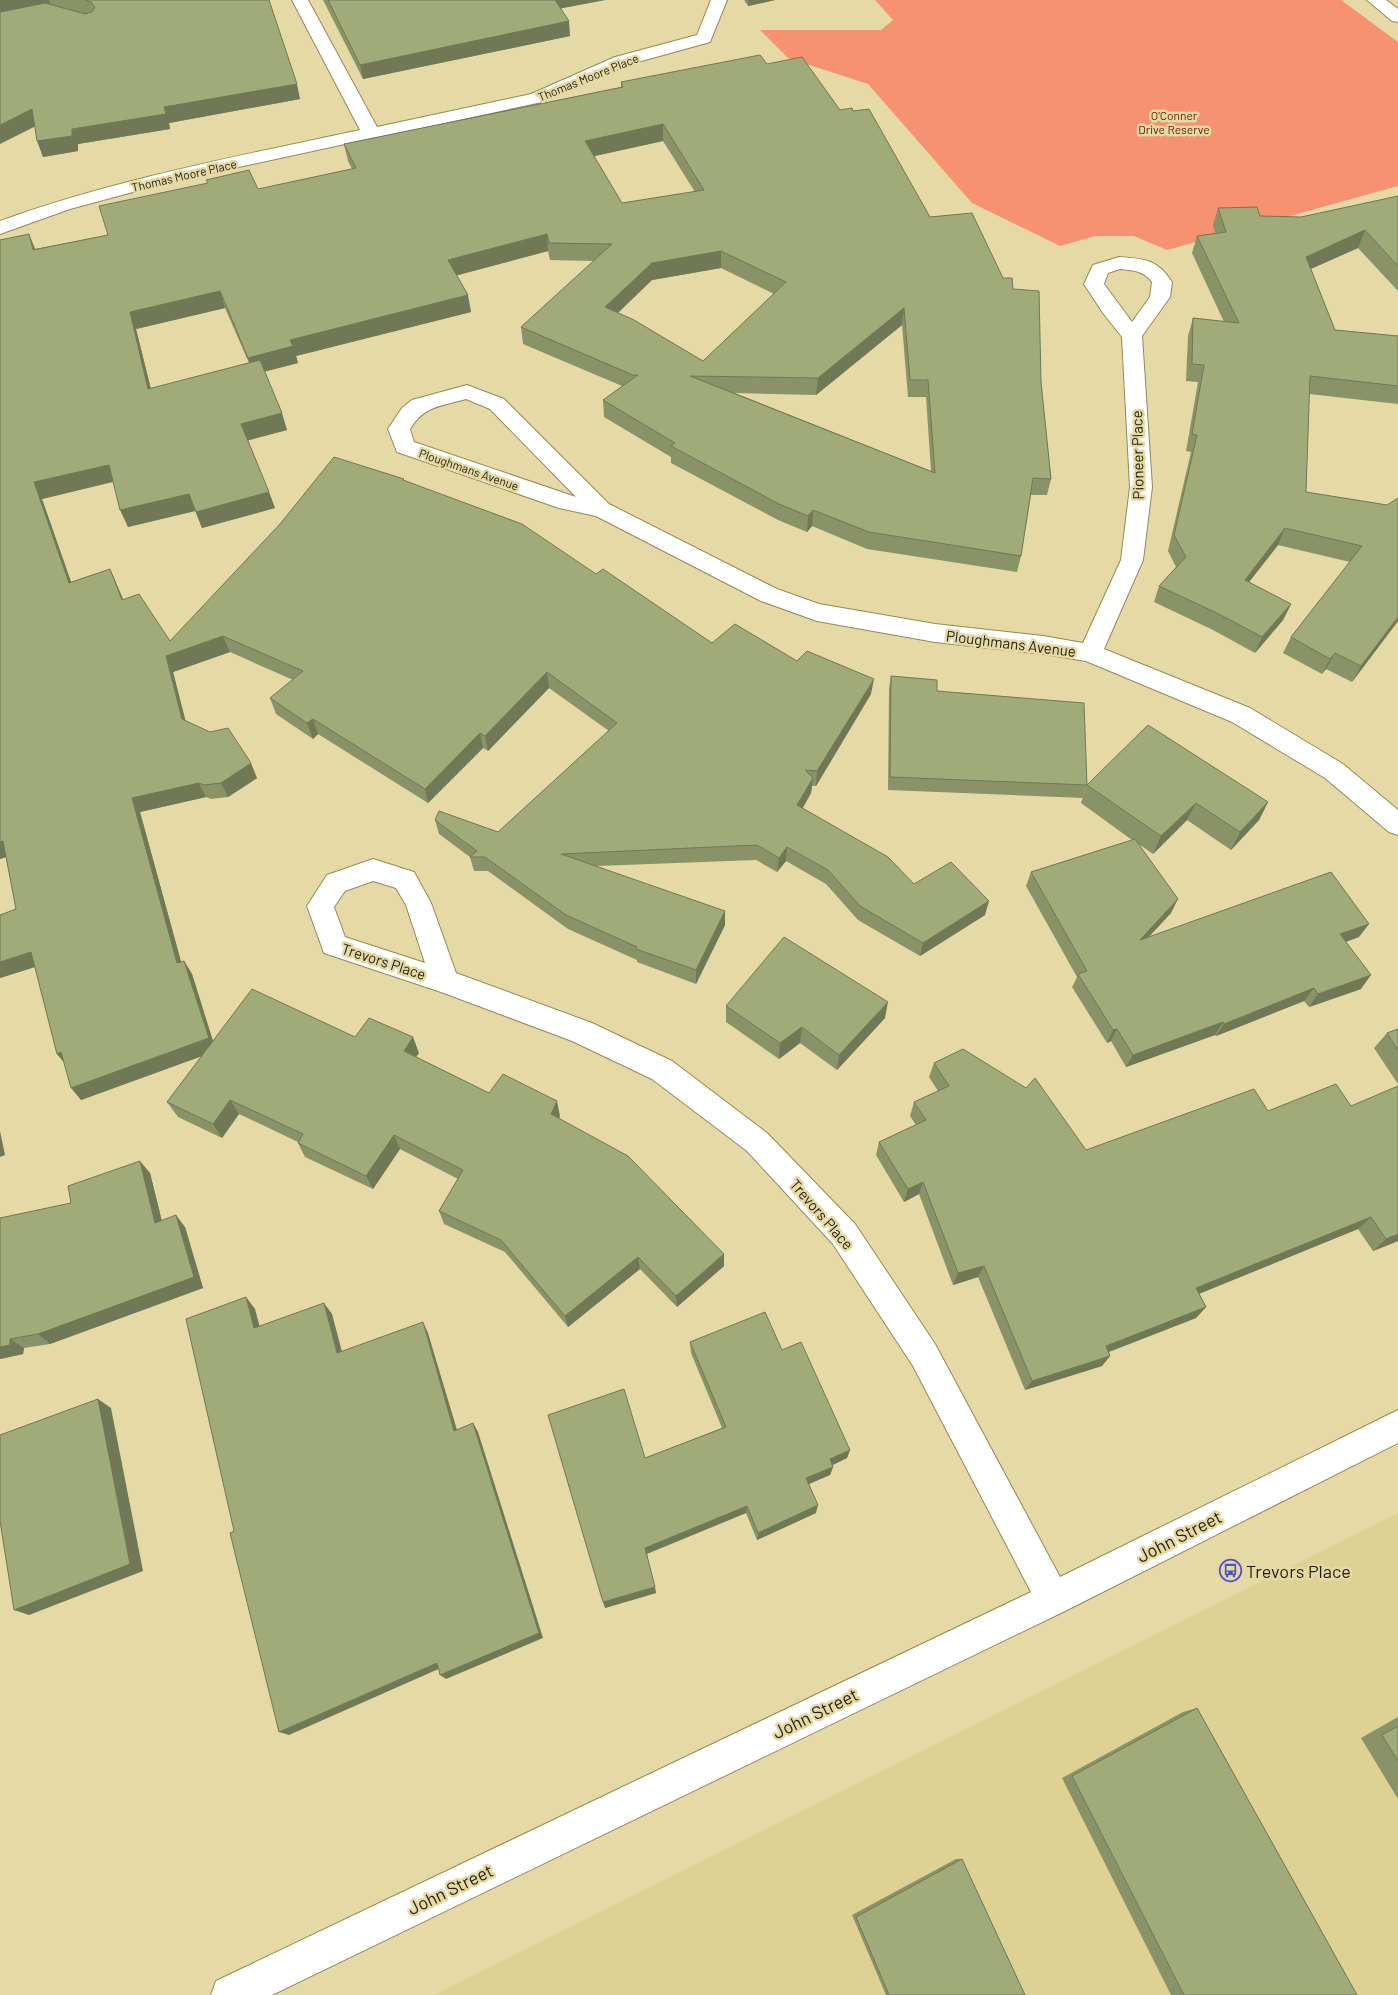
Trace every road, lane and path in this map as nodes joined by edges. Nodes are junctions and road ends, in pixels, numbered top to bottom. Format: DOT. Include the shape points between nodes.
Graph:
graph roads {
  1 [pos="300,0"];
  2 [pos="719,0"];
  3 [pos="1375,0"];
  4 [pos="1398,17"];
  5 [pos="372,134"];
  6 [pos="0,228"];
  7 [pos="1132,336"];
  8 [pos="601,509"];
  9 [pos="1090,653"];
  10 [pos="1398,826"];
  11 [pos="445,981"];
  12 [pos="1398,1426"];
  13 [pos="1053,1599"];
  14 [pos="230,1995"];
  1 -- 5 [label="street"];
  2 -- 5 [label="street, Thomas Moore Place" via="704,38 621,62 536,98"];
  3 -- 4 [label="street"];
  5 -- 6 [label="street, Thomas Moore Place" via="168,177 63,205"];
  7 -- 9 [label="street, Pioneer Place" via="1141,487 1132,560"];
  8 -- 8 [label="street, Ploughmans Avenue" via="567,502 405,447 399,428 419,405 466,392 497,404"];
  8 -- 9 [label="street, Ploughmans Avenue" via="769,595 817,612 934,633 1043,644"];
  9 -- 10 [label="street, Ploughmans Avenue" via="1240,715 1334,771"];
  11 -- 11 [label="street, Trevors Place" via="334,945 320,906 336,883 373,870 405,880 418,903"];
  11 -- 13 [label="street, Trevors Place" via="582,1032 662,1070 757,1142 844,1234 919,1347"];
  12 -- 13 [label="street, John Street"];
  13 -- 14 [label="street, John Street"];
}
